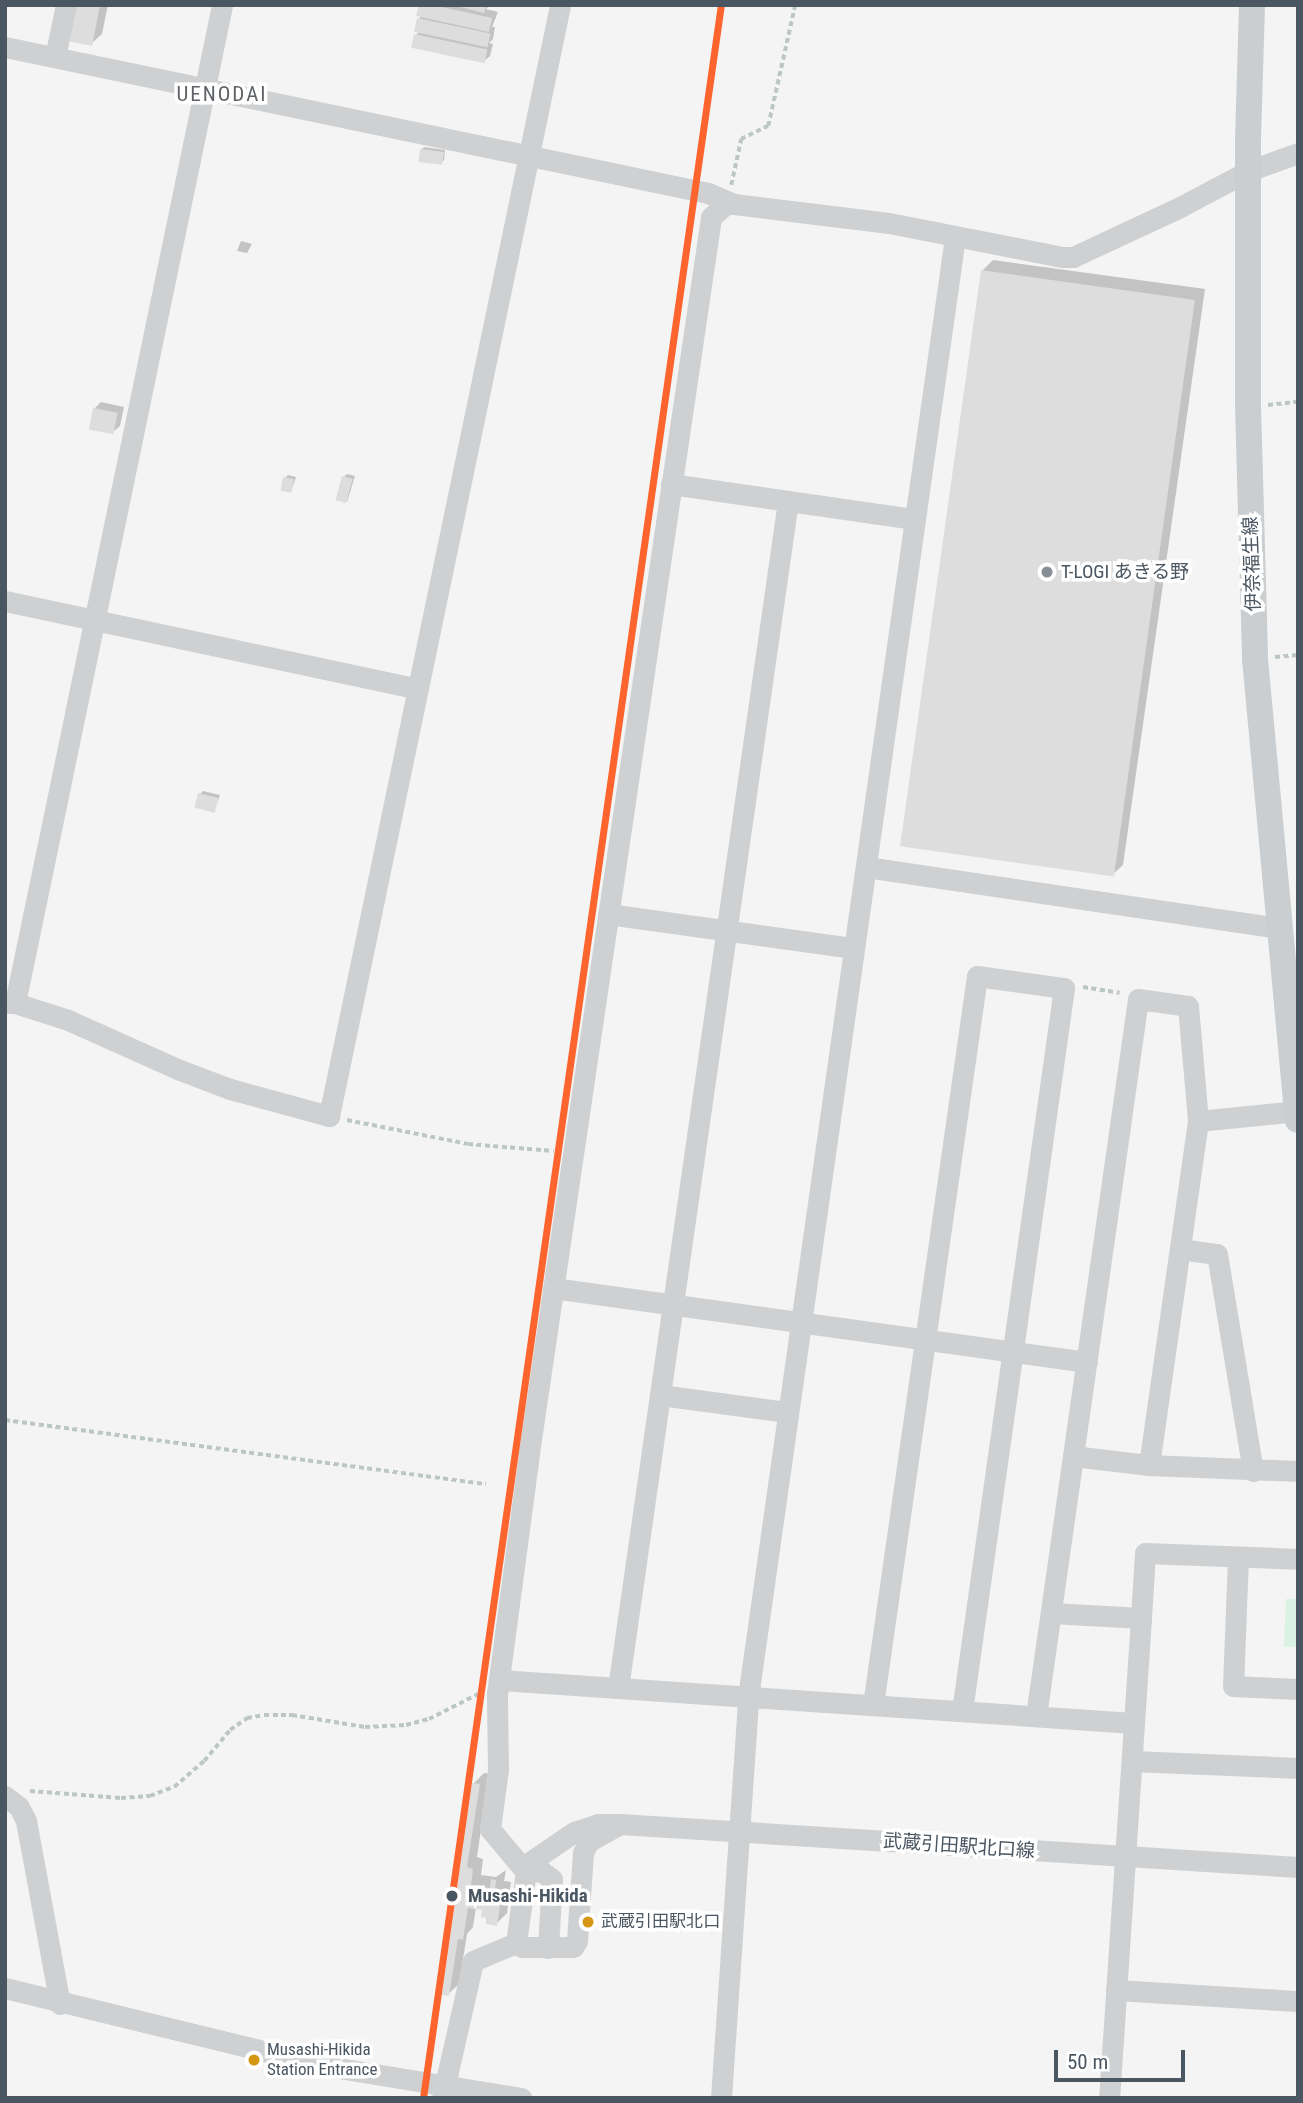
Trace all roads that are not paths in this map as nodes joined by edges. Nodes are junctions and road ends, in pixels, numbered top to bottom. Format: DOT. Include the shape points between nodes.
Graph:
graph roads {
  1 [pos="66,5"];
  2 [pos="222,5"];
  3 [pos="560,5"];
  4 [pos="1252,5"];
  5 [pos="5,47"];
  6 [pos="55,57"];
  7 [pos="205,89"];
  8 [pos="1298,153"];
  9 [pos="529,156"];
  10 [pos="1248,171"];
  11 [pos="727,203"];
  12 [pos="955,237"];
  13 [pos="671,484"];
  14 [pos="788,501"];
  15 [pos="915,519"];
  16 [pos="5,601"];
  17 [pos="94,619"];
  18 [pos="418,689"];
  19 [pos="866,867"];
  20 [pos="608,914"];
  21 [pos="1279,928"];
  22 [pos="727,930"];
  23 [pos="854,948"];
  24 [pos="10,1003"];
  25 [pos="1297,1114"];
  26 [pos="1198,1121"];
  27 [pos="1180,1249"];
  28 [pos="554,1288"];
  29 [pos="673,1304"];
  30 [pos="801,1322"];
  31 [pos="925,1339"];
  32 [pos="1013,1352"];
  33 [pos="1087,1362"];
  34 [pos="660,1395"];
  35 [pos="788,1412"];
  36 [pos="1073,1456"];
  37 [pos="1149,1465"];
  38 [pos="1253,1471"];
  39 [pos="1298,1471"];
  40 [pos="1238,1557"];
  41 [pos="1298,1559"];
  42 [pos="1051,1613"];
  43 [pos="1141,1618"];
  44 [pos="498,1687"];
  45 [pos="618,1688"];
  46 [pos="1298,1689"];
  47 [pos="748,1697"];
  48 [pos="873,1705"];
  49 [pos="962,1711"];
  50 [pos="1036,1716"];
  51 [pos="1134,1723"];
  52 [pos="1132,1761"];
  53 [pos="1298,1768"];
  54 [pos="16,1794"];
  55 [pos="620,1824"];
  56 [pos="738,1832"];
  57 [pos="1125,1856"];
  58 [pos="1298,1867"];
  59 [pos="526,1872"];
  60 [pos="516,1943"];
  61 [pos="548,1948"];
  62 [pos="5,1988"];
  63 [pos="1116,1990"];
  64 [pos="1298,2001"];
  65 [pos="60,2004"];
  66 [pos="442,2092"];
  67 [pos="521,2098"];
  68 [pos="720,2098"];
  69 [pos="1109,2098"];
  1 -- 6 [label="street"];
  2 -- 7 [label="street"];
  3 -- 9 [label="street"];
  4 -- 10 [label="main road, 伊奈福生線"];
  5 -- 6 [label="street"];
  6 -- 7 [label="street"];
  7 -- 9 [label="street"];
  7 -- 17 [label="street"];
  8 -- 10 [label="street"];
  9 -- 11 [label="street" via="708,193"];
  9 -- 18 [label="street"];
  10 -- 12 [label="street" via="1073,257"];
  10 -- 21 [label="main road, 伊奈福生線" via="1255,659"];
  11 -- 12 [label="street" via="890,223"];
  11 -- 13 [label="street" via="711,216"];
  12 -- 15 [label="street"];
  13 -- 14 [label="street"];
  13 -- 20 [label="street"];
  14 -- 15 [label="street"];
  14 -- 22 [label="street"];
  15 -- 19 [label="street"];
  16 -- 17 [label="street"];
  17 -- 18 [label="street"];
  17 -- 24 [label="street"];
  18 -- 24 [label="street" via="328,1116 218,1084 68,1020"];
  19 -- 21 [label="street"];
  19 -- 23 [label="street"];
  20 -- 22 [label="street"];
  20 -- 28 [label="street"];
  21 -- 25 [label="main road, 伊奈福生線"];
  22 -- 23 [label="street"];
  22 -- 29 [label="street"];
  23 -- 30 [label="street"];
  25 -- 26 [label="street"];
  26 -- 27 [label="street"];
  26 -- 33 [label="street" via="1188,1006 1138,999"];
  27 -- 37 [label="street"];
  27 -- 38 [label="street" via="1217,1254"];
  28 -- 29 [label="street"];
  28 -- 44 [label="street"];
  29 -- 30 [label="street"];
  29 -- 34 [label="street"];
  30 -- 31 [label="street"];
  30 -- 35 [label="street"];
  31 -- 32 [label="street"];
  31 -- 32 [label="street" via="977,976 1065,988"];
  31 -- 48 [label="street"];
  32 -- 33 [label="street"];
  32 -- 49 [label="street"];
  33 -- 36 [label="street"];
  34 -- 35 [label="street"];
  34 -- 45 [label="street"];
  35 -- 47 [label="street"];
  36 -- 37 [label="street"];
  36 -- 42 [label="street"];
  37 -- 38 [label="street"];
  38 -- 39 [label="street"];
  40 -- 41 [label="street"];
  40 -- 43 [label="street" via="1145,1553"];
  40 -- 46 [label="street" via="1233,1686"];
  42 -- 43 [label="street"];
  42 -- 50 [label="street"];
  43 -- 51 [label="street"];
  44 -- 45 [label="street"];
  44 -- 59 [label="street" via="498,1769 490,1829"];
  45 -- 47 [label="street"];
  47 -- 48 [label="street"];
  47 -- 56 [label="street"];
  48 -- 49 [label="street"];
  49 -- 50 [label="street"];
  50 -- 51 [label="street"];
  51 -- 52 [label="street"];
  52 -- 53 [label="street"];
  52 -- 57 [label="street"];
  54 -- 65 [label="street" via="26,1821"];
  55 -- 56 [label="street, 武蔵引田駅北口線"];
  55 -- 59 [label="street, 武蔵引田駅北口線" via="584,1827 527,1864"];
  55 -- 61 [label="street" via="589,1841 583,1853 577,1941 567,1949"];
  56 -- 57 [label="street, 武蔵引田駅北口線"];
  56 -- 68 [label="street"];
  57 -- 58 [label="street, 武蔵引田駅北口線"];
  57 -- 63 [label="street"];
  59 -- 60 [label="street"];
  59 -- 61 [label="street" via="541,1871 552,1879"];
  60 -- 61 [label="street"];
  60 -- 66 [label="street" via="473,1961"];
  62 -- 65 [label="street"];
  63 -- 64 [label="street"];
  63 -- 69 [label="street"];
  65 -- 66 [label="street"];
  66 -- 67 [label="street"];
}
